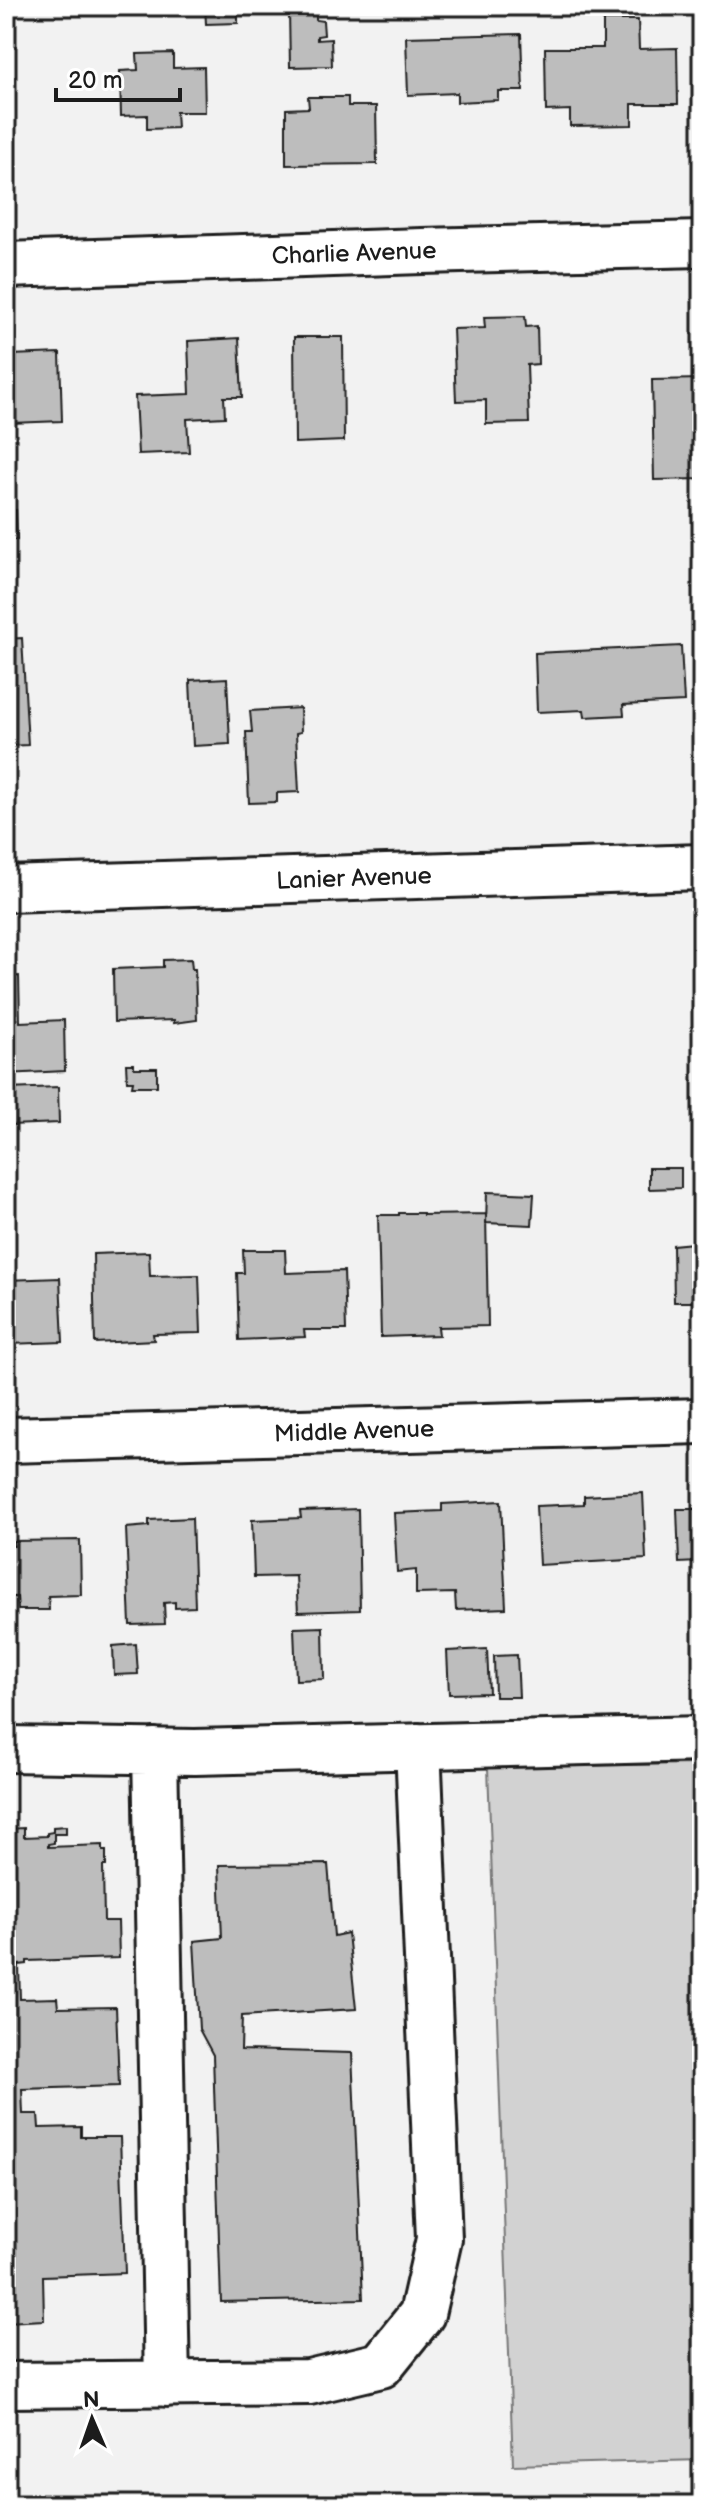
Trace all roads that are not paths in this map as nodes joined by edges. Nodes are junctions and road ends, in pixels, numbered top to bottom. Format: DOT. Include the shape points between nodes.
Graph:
graph roads {
  1 [pos="702,244"];
  2 [pos="6,265"];
  3 [pos="702,867"];
  4 [pos="6,889"];
  5 [pos="702,1421"];
  6 [pos="6,1440"];
  7 [pos="702,1739"];
  8 [pos="418,1746"];
  9 [pos="6,1749"];
  10 [pos="155,1751"];
  11 [pos="167,2384"];
  12 [pos="6,2385"];
  1 -- 2 [label="street, Charlie Avenue"];
  3 -- 4 [label="street, Lanier Avenue"];
  5 -- 6 [label="street, Middle Avenue"];
  7 -- 8 [label="street"];
  8 -- 10 [label="street"];
  8 -- 11 [label="street" via="439,2239 422,2314 381,2365 309,2382"];
  9 -- 10 [label="street"];
  10 -- 11 [label="street"];
  11 -- 12 [label="street"];
}
